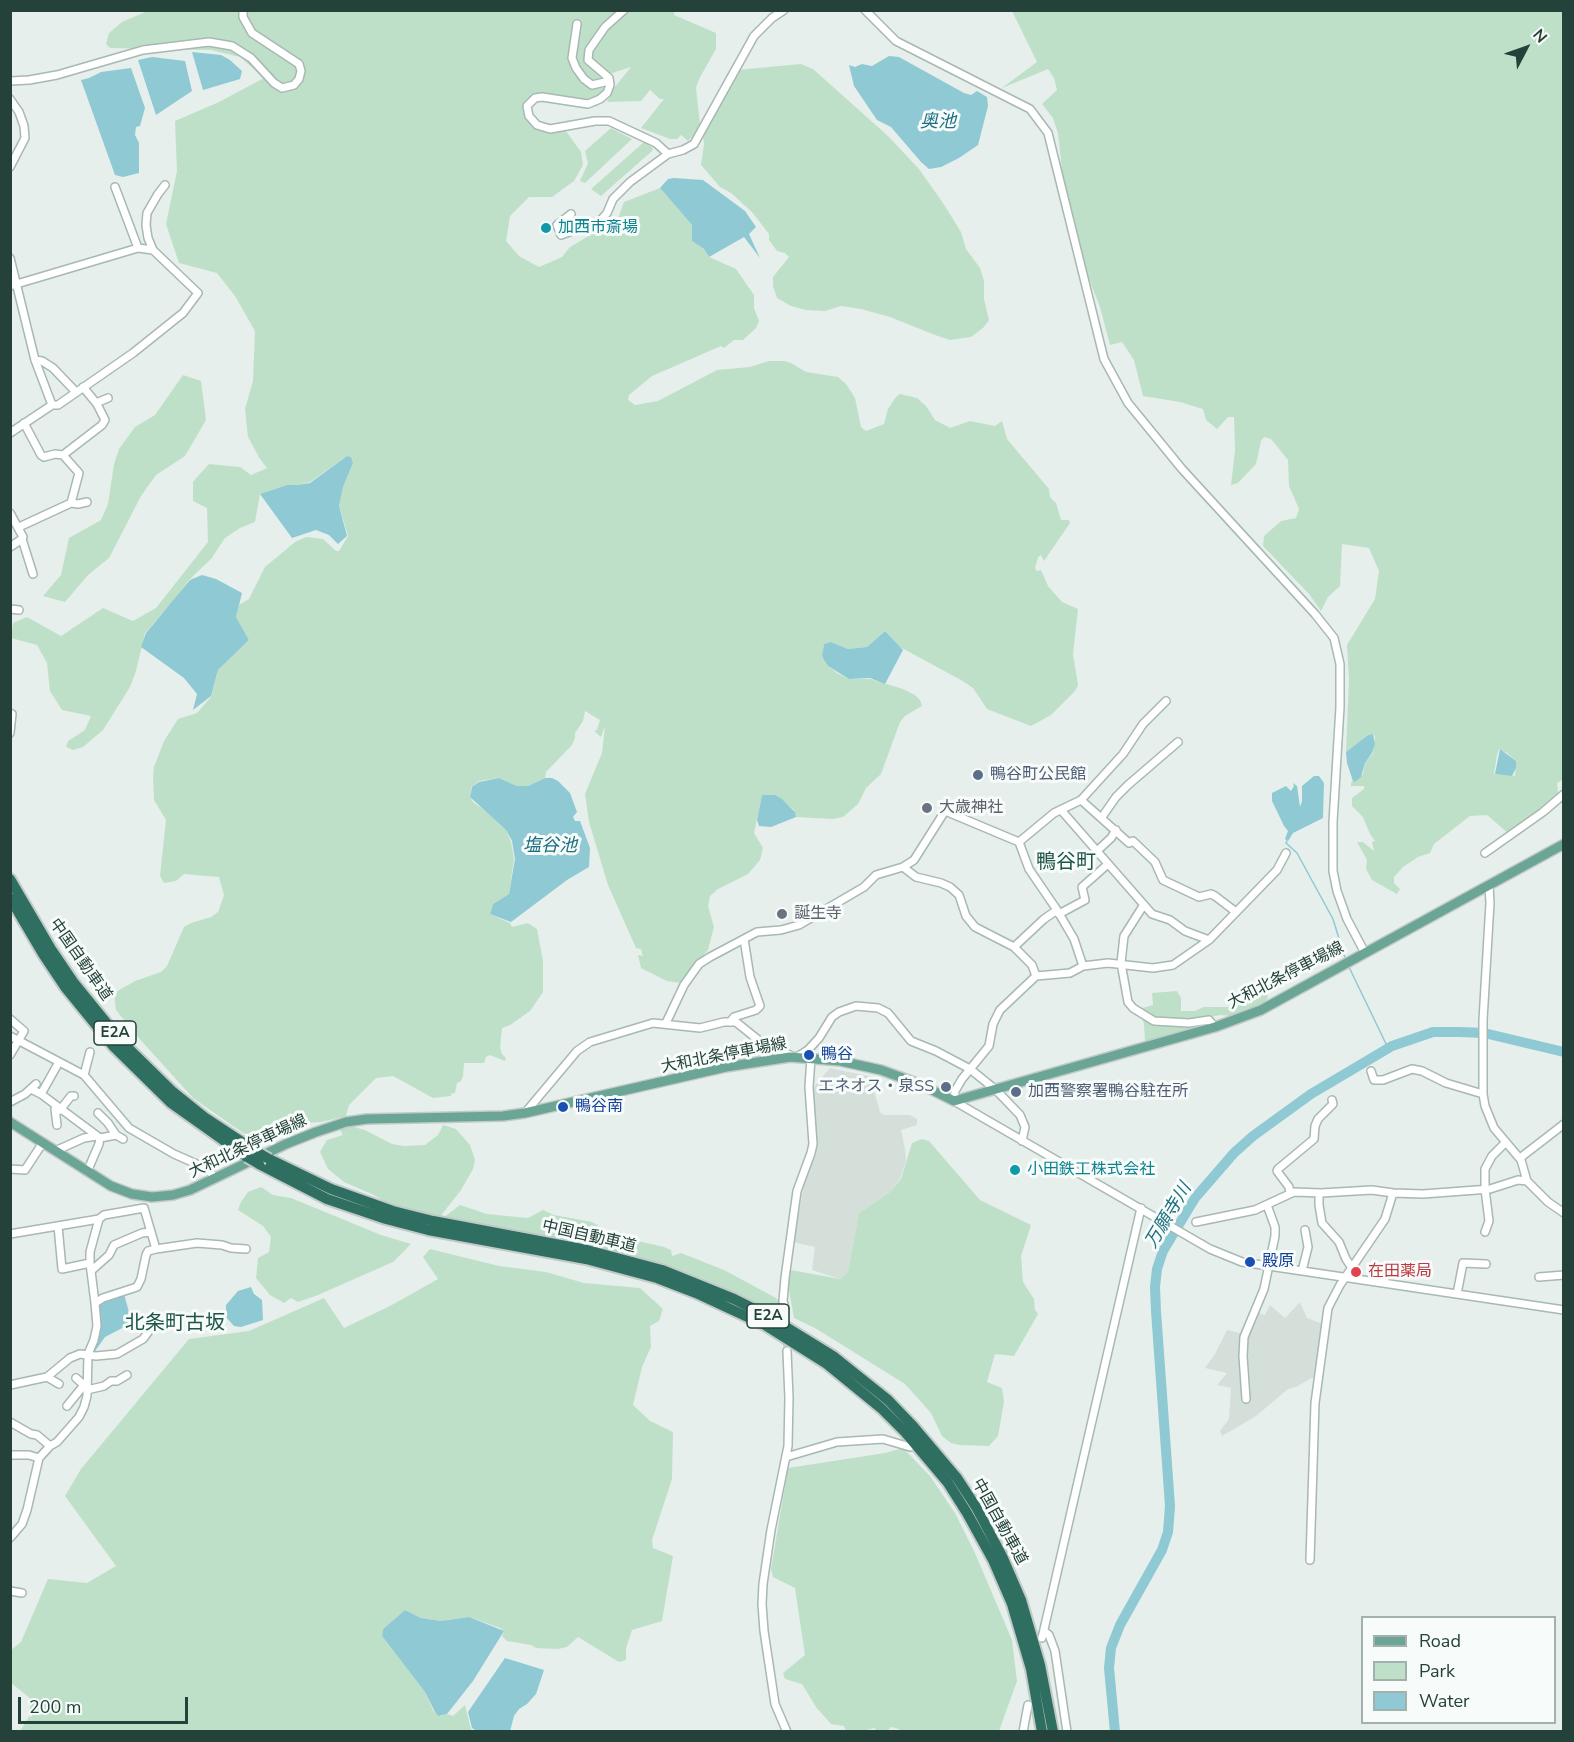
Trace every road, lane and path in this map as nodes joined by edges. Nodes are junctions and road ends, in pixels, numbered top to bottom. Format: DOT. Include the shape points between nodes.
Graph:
graph roads {
  1 [pos="243,10"];
  2 [pos="624,10"];
  3 [pos="784,10"];
  4 [pos="865,10"];
  5 [pos="577,24"];
  6 [pos="10,81"];
  7 [pos="609,81"];
  8 [pos="10,99"];
  9 [pos="668,154"];
  10 [pos="10,167"];
  11 [pos="165,185"];
  12 [pos="115,187"];
  13 [pos="571,214"];
  14 [pos="138,248"];
  15 [pos="153,250"];
  16 [pos="10,258"];
  17 [pos="14,285"];
  18 [pos="35,360"];
  19 [pos="83,387"];
  20 [pos="76,392"];
  21 [pos="108,398"];
  22 [pos="96,403"];
  23 [pos="52,405"];
  24 [pos="24,423"];
  25 [pos="10,433"];
  26 [pos="63,455"];
  27 [pos="87,502"];
  28 [pos="71,503"];
  29 [pos="10,513"];
  30 [pos="19,527"];
  31 [pos="22,539"];
  32 [pos="10,547"];
  33 [pos="33,574"];
  34 [pos="1166,701"];
  35 [pos="10,713"];
  36 [pos="10,733"];
  37 [pos="1178,742"];
  38 [pos="1563,794"];
  39 [pos="1081,800"];
  40 [pos="1061,810"];
  41 [pos="1102,817"];
  42 [pos="1116,830"];
  43 [pos="1019,842"];
  44 [pos="1563,844"];
  45 [pos="1097,851"];
  46 [pos="1485,853"];
  47 [pos="1286,854"];
  48 [pos="1108,864"];
  49 [pos="903,867"];
  50 [pos="10,879"];
  51 [pos="1489,886"];
  52 [pos="10,898"];
  53 [pos="1143,906"];
  54 [pos="1058,912"];
  55 [pos="1236,912"];
  56 [pos="744,939"];
  57 [pos="1209,940"];
  58 [pos="1014,947"];
  59 [pos="1365,953"];
  60 [pos="1121,963"];
  61 [pos="1083,966"];
  62 [pos="1036,976"];
  63 [pos="10,1019"];
  64 [pos="730,1022"];
  65 [pos="666,1023"];
  66 [pos="1215,1027"];
  67 [pos="10,1036"];
  68 [pos="18,1041"];
  69 [pos="90,1052"];
  70 [pos="10,1055"];
  71 [pos="794,1057"];
  72 [pos="811,1058"];
  73 [pos="58,1062"];
  74 [pos="970,1069"];
  75 [pos="1371,1071"];
  76 [pos="84,1076"];
  77 [pos="996,1090"];
  78 [pos="10,1091"];
  79 [pos="41,1094"];
  80 [pos="1483,1094"];
  81 [pos="19,1096"];
  82 [pos="74,1096"];
  83 [pos="1332,1100"];
  84 [pos="954,1101"];
  85 [pos="10,1102"];
  86 [pos="58,1108"];
  87 [pos="98,1113"];
  88 [pos="525,1113"];
  89 [pos="10,1122"];
  90 [pos="1563,1124"];
  91 [pos="57,1125"];
  92 [pos="98,1137"];
  93 [pos="1022,1141"];
  94 [pos="1506,1142"];
  95 [pos="42,1144"];
  96 [pos="55,1151"];
  97 [pos="252,1155"];
  98 [pos="1520,1158"];
  99 [pos="264,1162"];
  100 [pos="10,1169"];
  101 [pos="87,1172"];
  102 [pos="215,1178"];
  103 [pos="1527,1181"];
  104 [pos="1485,1189"];
  105 [pos="1319,1192"];
  106 [pos="1290,1193"];
  107 [pos="1393,1193"];
  108 [pos="1267,1205"];
  109 [pos="1141,1208"];
  110 [pos="1563,1213"];
  111 [pos="99,1220"];
  112 [pos="1196,1222"];
  113 [pos="58,1226"];
  114 [pos="1305,1230"];
  115 [pos="151,1232"];
  116 [pos="1485,1232"];
  117 [pos="10,1234"];
  118 [pos="156,1249"];
  119 [pos="246,1249"];
  120 [pos="1486,1264"];
  121 [pos="1269,1266"];
  122 [pos="90,1267"];
  123 [pos="1352,1268"];
  124 [pos="1302,1271"];
  125 [pos="1563,1275"];
  126 [pos="1345,1277"];
  127 [pos="1539,1277"];
  128 [pos="1457,1294"];
  129 [pos="95,1303"];
  130 [pos="785,1308"];
  131 [pos="1563,1310"];
  132 [pos="155,1323"];
  133 [pos="787,1351"];
  134 [pos="88,1354"];
  135 [pos="127,1375"];
  136 [pos="47,1377"];
  137 [pos="76,1378"];
  138 [pos="10,1384"];
  139 [pos="86,1386"];
  140 [pos="51,1390"];
  141 [pos="1246,1399"];
  142 [pos="67,1406"];
  143 [pos="10,1422"];
  144 [pos="50,1446"];
  145 [pos="910,1447"];
  146 [pos="11,1454"];
  147 [pos="786,1456"];
  148 [pos="39,1458"];
  149 [pos="10,1538"];
  150 [pos="1310,1560"];
  151 [pos="10,1591"];
  152 [pos="22,1593"];
  153 [pos="1028,1705"];
  154 [pos="787,1731"];
  155 [pos="1023,1731"];
  156 [pos="1042,1731"];
  157 [pos="1053,1731"];
  158 [pos="1067,1731"];
  1 -- 6 [label="street" via="252,33 299,64 299,80 294,85 282,88 251,58 232,46 209,42 143,50 57,75"];
  2 -- 7 [label="street" via="605,27 589,50 588,60"];
  3 -- 9 [label="street" via="754,36 699,138 683,150"];
  4 -- 59 [label="street" via="896,41 1029,110 1048,133 1104,359 1128,404 1334,638 1340,664 1340,707 1333,871 1347,920"];
  5 -- 7 [label="street" via="572,58 576,68 592,86"];
  7 -- 9 [label="street" via="607,93 588,104 535,98 527,106 529,116 537,125 550,129 609,121 656,143"];
  8 -- 10 [label="street" via="19,112 25,138"];
  9 -- 13 [label="street" via="630,182 613,199 600,221 561,235 557,225"];
  11 -- 15 [label="street" via="147,213 147,232"];
  12 -- 14 [label="street"];
  14 -- 15 [label="street"];
  14 -- 17 [label="street"];
  15 -- 19 [label="street" via="198,293 183,313"];
  16 -- 17 [label="street"];
  17 -- 18 [label="street"];
  18 -- 20 [label="street" via="53,368"];
  18 -- 23 [label="street"];
  19 -- 20 [label="street"];
  19 -- 22 [label="street"];
  20 -- 23 [label="street"];
  21 -- 22 [label="street"];
  22 -- 26 [label="street" via="104,422"];
  23 -- 24 [label="street"];
  24 -- 25 [label="street"];
  24 -- 26 [label="street" via="41,455"];
  26 -- 28 [label="street" via="83,472"];
  27 -- 28 [label="street"];
  28 -- 30 [label="street"];
  29 -- 30 [label="street"];
  30 -- 31 [label="street"];
  31 -- 32 [label="street"];
  31 -- 33 [label="street"];
  34 -- 39 [label="street"];
  35 -- 36 [label="street"];
  37 -- 41 [label="street" via="1128,785"];
  38 -- 46 [label="street"];
  39 -- 40 [label="street"];
  39 -- 41 [label="street"];
  40 -- 43 [label="street"];
  40 -- 45 [label="street"];
  41 -- 42 [label="street"];
  42 -- 45 [label="street"];
  42 -- 55 [label="street" via="1155,862 1163,880 1199,897 1211,894"];
  43 -- 49 [label="street" via="945,811 914,860"];
  43 -- 54 [label="street" via="1029,869"];
  44 -- 51 [label="main road, 大和北条停車場線"];
  45 -- 48 [label="street"];
  47 -- 55 [label="street" via="1277,870"];
  48 -- 53 [label="street"];
  48 -- 54 [label="street" via="1082,887 1085,900"];
  49 -- 56 [label="street" via="876,875 864,887 799,925 757,932"];
  49 -- 58 [label="street" via="916,877 950,887 959,895 966,916 975,927"];
  50 -- 97 [label="highway, 中国自動車道 / E2A" via="74,983 122,1042 173,1092"];
  51 -- 59 [label="main road, 大和北条停車場線"];
  51 -- 80 [label="street"];
  52 -- 97 [label="highway, 中国自動車道 / E2A" via="65,987 114,1047 171,1103"];
  53 -- 57 [label="street"];
  53 -- 60 [label="street" via="1124,936"];
  54 -- 58 [label="street" via="1044,919"];
  54 -- 61 [label="street"];
  55 -- 57 [label="street"];
  56 -- 64 [label="street" via="760,1006"];
  56 -- 65 [label="street" via="699,964"];
  57 -- 60 [label="street" via="1163,968"];
  58 -- 62 [label="street" via="1032,965"];
  59 -- 66 [label="main road, 大和北条停車場線" via="1261,1010"];
  60 -- 61 [label="street"];
  60 -- 66 [label="street" via="1125,995 1133,1008 1154,1021 1186,1024 1209,1020"];
  61 -- 62 [label="street" via="1070,973"];
  62 -- 74 [label="street" via="999,1010 989,1046"];
  63 -- 68 [label="street" via="24,1031"];
  64 -- 65 [label="street" via="700,1028"];
  64 -- 71 [label="street" via="740,1024 762,1043"];
  65 -- 88 [label="street" via="590,1042"];
  66 -- 77 [label="main road, 大和北条停車場線"];
  67 -- 68 [label="street"];
  68 -- 70 [label="street"];
  68 -- 73 [label="street"];
  69 -- 76 [label="street"];
  71 -- 72 [label="main road, 大和北条停車場線"];
  71 -- 74 [label="street" via="819,1038 838,1012 865,1006 888,1014 914,1042"];
  71 -- 88 [label="main road, 大和北条停車場線" via="726,1067"];
  72 -- 84 [label="main road, 大和北条停車場線" via="881,1070"];
  72 -- 130 [label="street" via="813,1144 796,1191"];
  73 -- 76 [label="street"];
  73 -- 79 [label="street"];
  74 -- 77 [label="street"];
  74 -- 84 [label="street" via="955,1091"];
  75 -- 80 [label="street" via="1374,1080 1412,1069 1422,1071"];
  76 -- 102 [label="street" via="129,1128 208,1169"];
  77 -- 84 [label="main road, 大和北条停車場線"];
  77 -- 93 [label="street" via="1020,1115 1025,1127"];
  78 -- 81 [label="street"];
  79 -- 81 [label="street" via="34,1086"];
  79 -- 86 [label="street"];
  80 -- 94 [label="street" via="1494,1128"];
  81 -- 85 [label="street"];
  82 -- 86 [label="street"];
  83 -- 106 [label="street" via="1333,1104 1318,1119 1314,1139 1278,1169"];
  84 -- 93 [label="street"];
  86 -- 91 [label="street"];
  86 -- 92 [label="street"];
  87 -- 92 [label="street" via="120,1137"];
  88 -- 102 [label="main road, 大和北条停車場線" via="346,1122 286,1144"];
  89 -- 95 [label="main road, 大和北条停車場線"];
  90 -- 98 [label="street"];
  92 -- 96 [label="street" via="84,1138"];
  92 -- 101 [label="street" via="99,1144"];
  93 -- 109 [label="street"];
  94 -- 98 [label="street"];
  94 -- 104 [label="street" via="1487,1162"];
  95 -- 96 [label="main road, 大和北条停車場線"];
  95 -- 100 [label="street" via="25,1170"];
  96 -- 101 [label="main road, 大和北条停車場線"];
  97 -- 99 [label="highway, 中国自動車道 / E2A, bridge"];
  98 -- 103 [label="street"];
  99 -- 156 [label="highway, 中国自動車道 / E2A" via="327,1198 386,1220 586,1259 657,1278 765,1325 827,1364 905,1432 948,1483 967,1513 1011,1604 1031,1669"];
  99 -- 157 [label="highway, 中国自動車道 / E2A" via="393,1211 587,1250 662,1270 768,1316 833,1356 888,1400 913,1426 976,1507 1021,1600 1040,1665"];
  101 -- 102 [label="main road, 大和北条停車場線" via="111,1186 152,1197 173,1196"];
  103 -- 104 [label="street"];
  103 -- 110 [label="street"];
  104 -- 107 [label="street"];
  104 -- 116 [label="street" via="1489,1221"];
  105 -- 106 [label="street"];
  105 -- 107 [label="street"];
  105 -- 123 [label="street" via="1322,1223 1339,1242"];
  106 -- 108 [label="street"];
  107 -- 123 [label="street" via="1385,1219"];
  108 -- 112 [label="street"];
  108 -- 121 [label="street" via="1275,1227"];
  109 -- 121 [label="street" via="1222,1254"];
  109 -- 158 [label="street" via="1043,1635 1049,1635 1055,1651"];
  111 -- 113 [label="street"];
  111 -- 115 [label="street" via="104,1215 144,1208"];
  111 -- 122 [label="street"];
  113 -- 117 [label="street"];
  113 -- 122 [label="street" via="62,1269"];
  114 -- 124 [label="street" via="1308,1247"];
  115 -- 118 [label="street"];
  115 -- 122 [label="street" via="114,1245 109,1256"];
  118 -- 119 [label="street" via="197,1244"];
  118 -- 129 [label="street" via="146,1254 137,1287"];
  120 -- 128 [label="street" via="1463,1263"];
  121 -- 124 [label="street"];
  121 -- 141 [label="street" via="1244,1337"];
  122 -- 129 [label="street"];
  123 -- 126 [label="street"];
  124 -- 126 [label="street"];
  125 -- 127 [label="street"];
  126 -- 128 [label="street"];
  126 -- 150 [label="street" via="1328,1308 1317,1374"];
  128 -- 131 [label="street"];
  129 -- 134 [label="street" via="97,1326"];
  132 -- 134 [label="street" via="143,1339 117,1354"];
  133 -- 147 [label="street"];
  134 -- 136 [label="street" via="70,1358"];
  134 -- 139 [label="street"];
  135 -- 139 [label="street" via="104,1386"];
  136 -- 138 [label="street"];
  136 -- 140 [label="street" via="57,1383"];
  137 -- 139 [label="street"];
  139 -- 142 [label="street"];
  139 -- 144 [label="street" via="79,1417"];
  143 -- 144 [label="street"];
  144 -- 148 [label="street"];
  145 -- 147 [label="street" via="883,1439 837,1442"];
  146 -- 148 [label="street"];
  147 -- 154 [label="street" via="762,1604 776,1704"];
  148 -- 149 [label="street" via="22,1524"];
  151 -- 152 [label="street"];
  153 -- 155 [label="street"];
}
